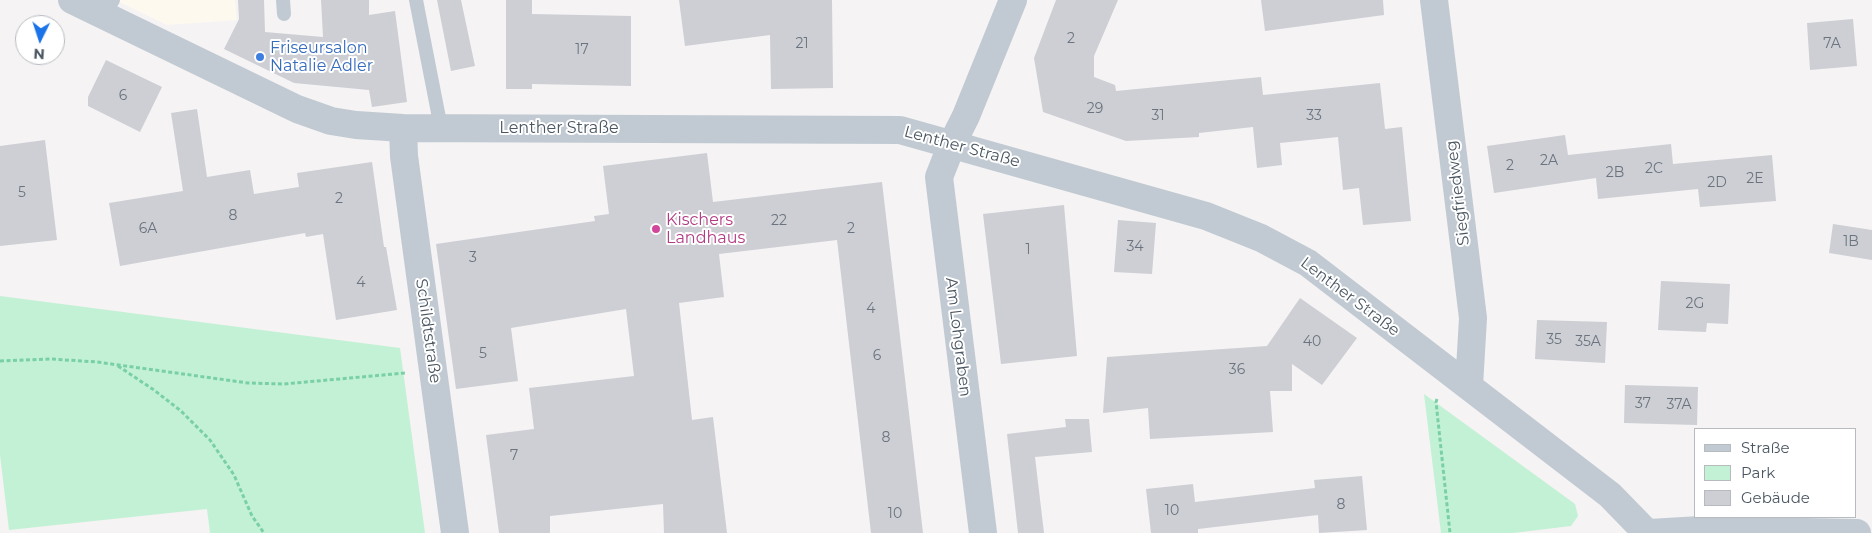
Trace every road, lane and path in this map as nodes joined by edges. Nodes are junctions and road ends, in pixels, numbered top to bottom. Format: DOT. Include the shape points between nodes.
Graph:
graph roads {
  1 [pos="72,0"];
  2 [pos="416,0"];
  3 [pos="1013,0"];
  4 [pos="1434,0"];
  5 [pos="108,8"];
  6 [pos="404,128"];
  7 [pos="441,128"];
  8 [pos="952,144"];
  9 [pos="0,361"];
  10 [pos="116,364"];
  11 [pos="433,369"];
  12 [pos="1458,378"];
  13 [pos="264,533"];
  14 [pos="455,533"];
  15 [pos="983,533"];
  16 [pos="1450,533"];
  17 [pos="1648,533"];
  18 [pos="1857,533"];
  1 -- 5 [label="street, Lenther Straße"];
  2 -- 7 [label="lane"];
  3 -- 8 [label="street, Am Lohgraben"];
  4 -- 12 [label="street, Siegfriedweg" via="1473,318"];
  5 -- 6 [label="street, Lenther Straße" via="314,116 356,125"];
  6 -- 7 [label="street, Lenther Straße"];
  6 -- 11 [label="street, Schildtstraße" via="404,156"];
  7 -- 8 [label="street, Lenther Straße" via="900,130"];
  8 -- 12 [label="street, Lenther Straße" via="1206,216 1261,238 1308,263"];
  8 -- 15 [label="street, Am Lohgraben" via="938,177"];
  9 -- 10 [label="path" via="51,359"];
  10 -- 11 [label="path" via="248,383 284,384"];
  10 -- 13 [label="path" via="181,411 210,440 234,475 252,516"];
  11 -- 14 [label="street, Schildtstraße"];
  12 -- 16 [label="path" via="1436,402"];
  12 -- 17 [label="street, Lenther Straße" via="1610,495"];
  17 -- 18 [label="street, Lenther Straße" via="1700,530"];
}
